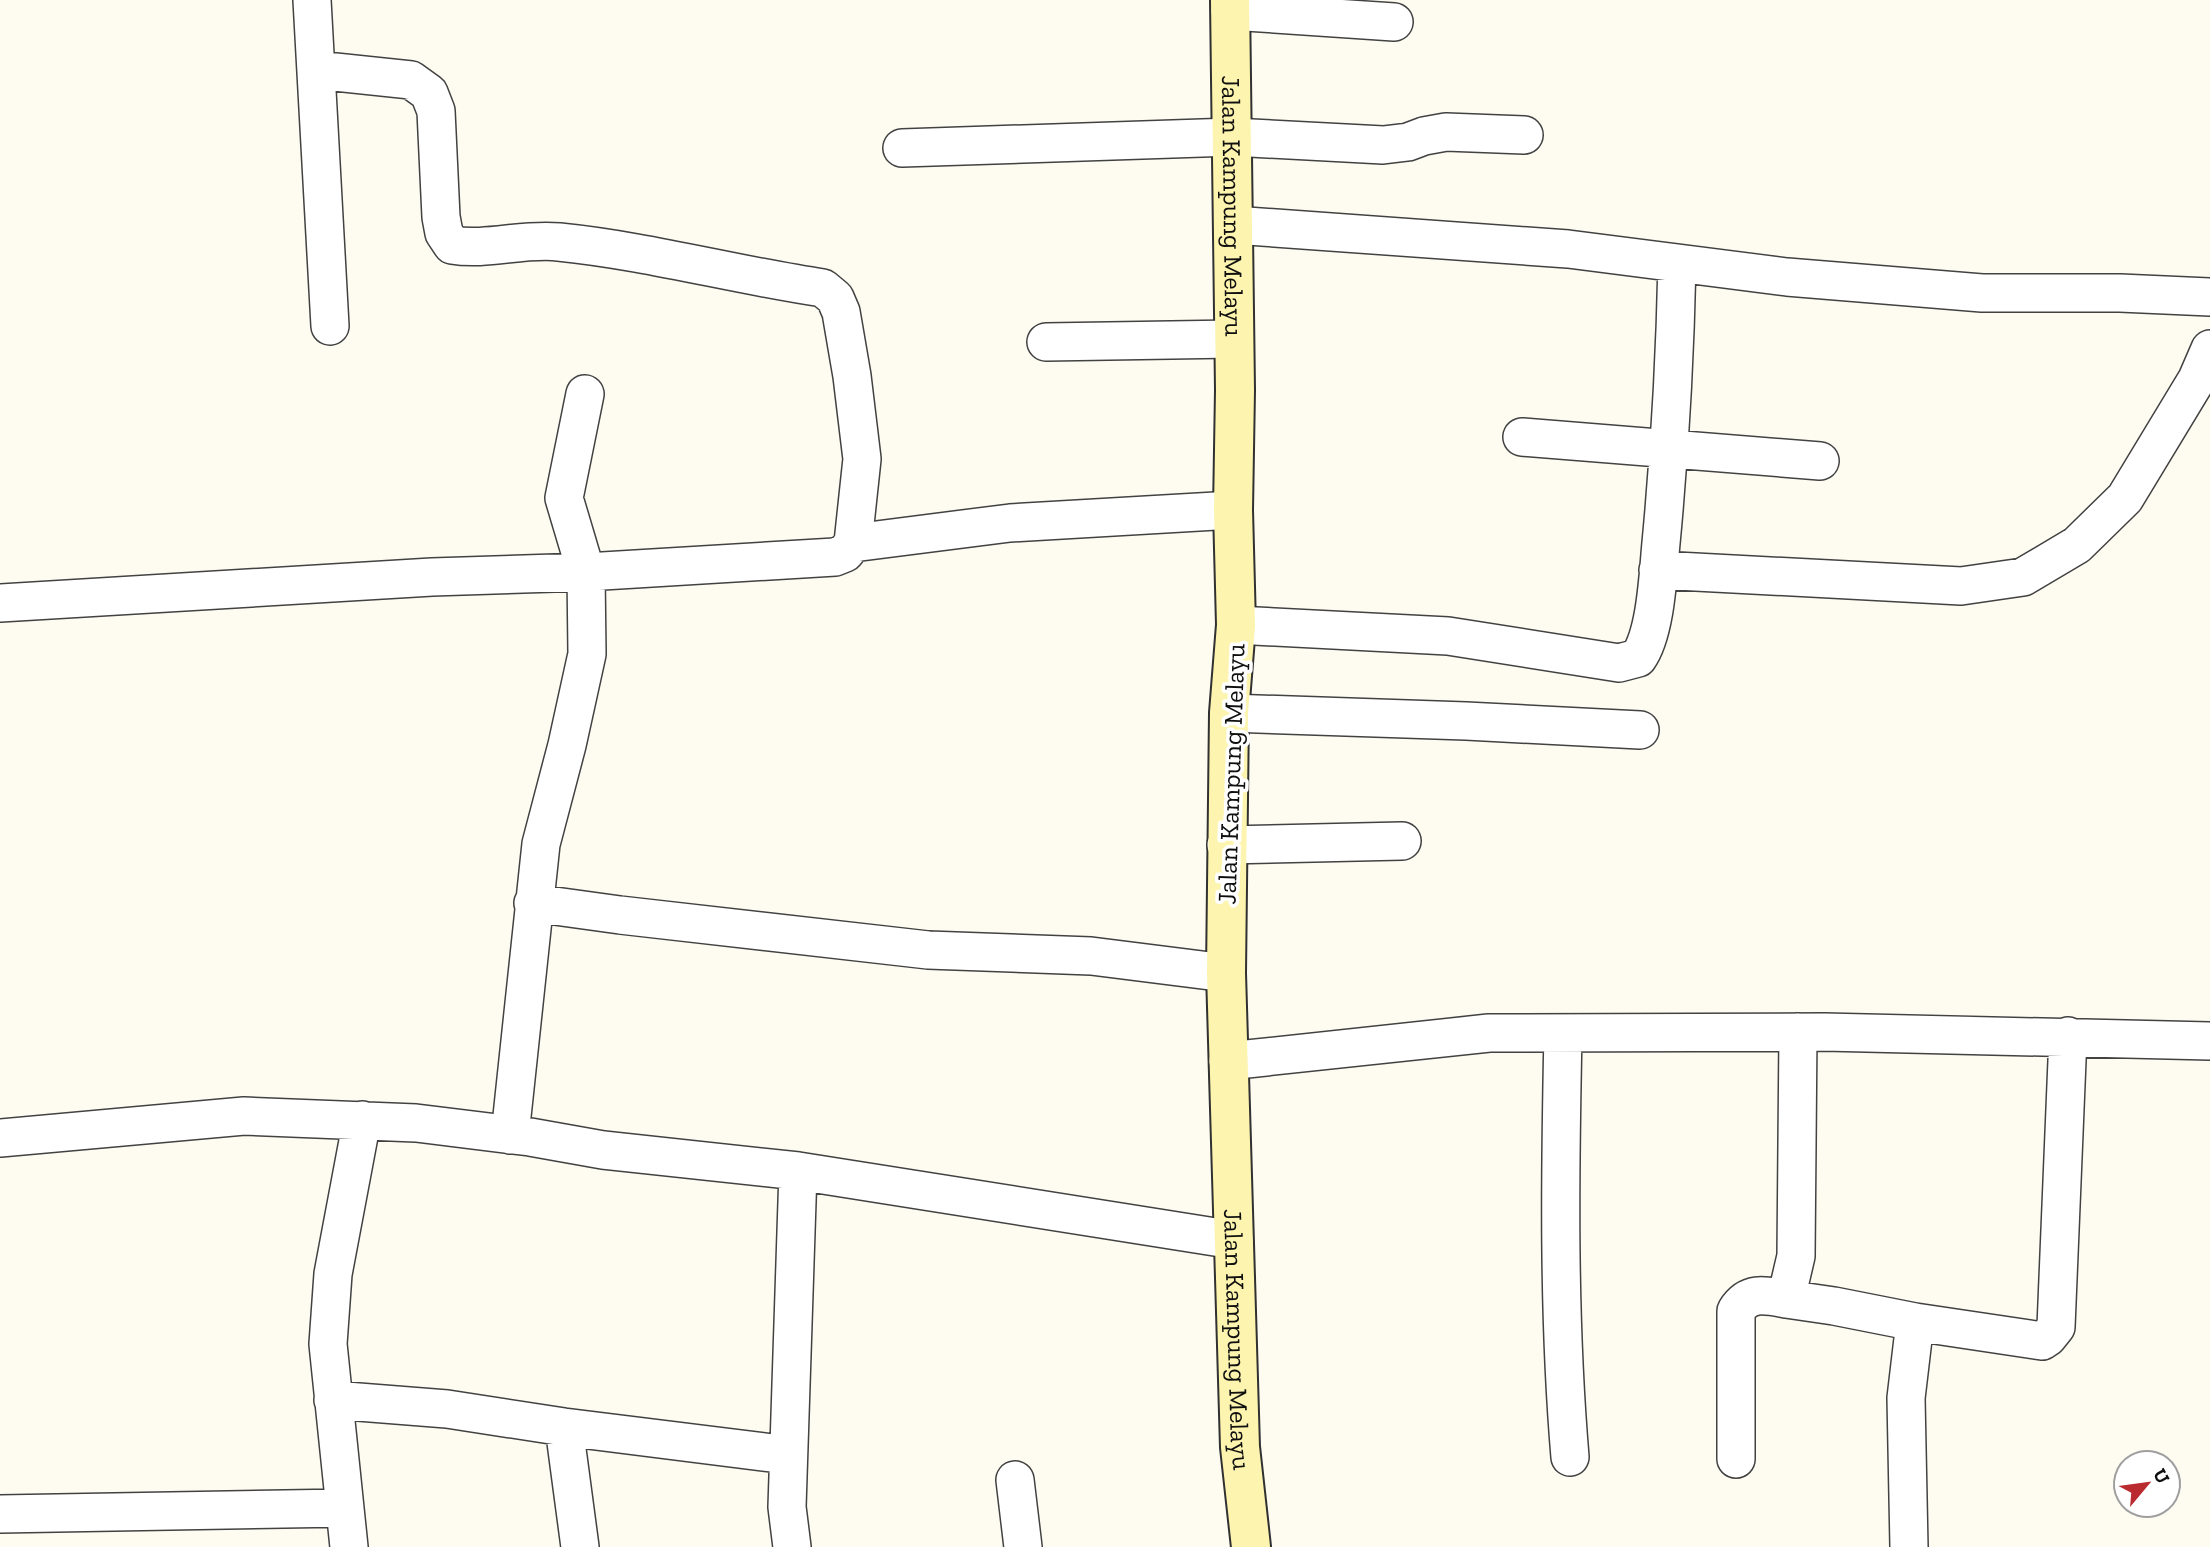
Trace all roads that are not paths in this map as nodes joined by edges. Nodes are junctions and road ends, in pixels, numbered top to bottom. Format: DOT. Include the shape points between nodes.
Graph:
graph roads {
  1 [pos="312,0"];
  2 [pos="1230,5"];
  3 [pos="1394,22"];
  4 [pos="316,70"];
  5 [pos="1524,135"];
  6 [pos="1232,138"];
  7 [pos="902,148"];
  8 [pos="1233,225"];
  9 [pos="1677,263"];
  10 [pos="2210,297"];
  11 [pos="330,326"];
  12 [pos="1234,339"];
  13 [pos="1046,342"];
  14 [pos="2210,349"];
  15 [pos="585,394"];
  16 [pos="1522,437"];
  17 [pos="1670,450"];
  18 [pos="1820,461"];
  19 [pos="1233,510"];
  20 [pos="853,543"];
  21 [pos="1658,570"];
  22 [pos="586,572"];
  23 [pos="0,603"];
  24 [pos="1236,625"];
  25 [pos="1229,713"];
  26 [pos="1640,730"];
  27 [pos="1402,841"];
  28 [pos="1226,845"];
  29 [pos="533,903"];
  30 [pos="1226,973"];
  31 [pos="1798,1032"];
  32 [pos="1563,1033"];
  33 [pos="2068,1036"];
  34 [pos="2210,1041"];
  35 [pos="1228,1061"];
  36 [pos="362,1120"];
  37 [pos="2,1129"];
  38 [pos="510,1135"];
  39 [pos="798,1171"];
  40 [pos="1234,1241"];
  41 [pos="1786,1299"];
  42 [pos="1915,1322"];
  43 [pos="333,1400"];
  44 [pos="564,1427"];
  45 [pos="788,1455"];
  46 [pos="1570,1457"];
  47 [pos="1736,1459"];
  48 [pos="1015,1480"];
  49 [pos="345,1508"];
  50 [pos="0,1514"];
  51 [pos="349,1547"];
  52 [pos="580,1547"];
  53 [pos="792,1547"];
  54 [pos="1023,1547"];
  55 [pos="1251,1547"];
  56 [pos="1909,1547"];
  1 -- 4 [label="street"];
  2 -- 3 [label="street"];
  2 -- 6 [label="main road, Jalan Kampung Melayu"];
  4 -- 11 [label="street"];
  4 -- 20 [label="street" via="411,80 429,93 436,111 441,216 452,245 558,242 823,288 835,298 852,376 862,459"];
  5 -- 6 [label="street" via="1446,132 1383,145"];
  6 -- 7 [label="street"];
  6 -- 8 [label="main road, Jalan Kampung Melayu"];
  8 -- 9 [label="street" via="1568,249"];
  8 -- 12 [label="main road, Jalan Kampung Melayu"];
  9 -- 10 [label="street" via="1982,293"];
  9 -- 17 [label="street"];
  12 -- 13 [label="street"];
  12 -- 19 [label="main road, Jalan Kampung Melayu"];
  14 -- 21 [label="street" via="2197,379 2125,498 2077,545 2023,577 1961,586"];
  15 -- 22 [label="street" via="564,498"];
  16 -- 17 [label="street"];
  17 -- 18 [label="street"];
  17 -- 21 [label="street"];
  19 -- 20 [label="street" via="1010,523"];
  19 -- 24 [label="main road, Jalan Kampung Melayu"];
  20 -- 22 [label="street" via="835,557"];
  21 -- 24 [label="street" via="1643,651 1638,658 1619,663 1448,636"];
  22 -- 23 [label="street"];
  22 -- 29 [label="street" via="587,654 541,844"];
  24 -- 25 [label="main road, Jalan Kampung Melayu"];
  25 -- 26 [label="street"];
  25 -- 28 [label="main road, Jalan Kampung Melayu"];
  27 -- 28 [label="street"];
  28 -- 30 [label="main road, Jalan Kampung Melayu"];
  29 -- 30 [label="street" via="928,950 1090,956"];
  29 -- 38 [label="street"];
  30 -- 35 [label="main road, Jalan Kampung Melayu"];
  31 -- 32 [label="street"];
  31 -- 33 [label="street"];
  31 -- 41 [label="street" via="1796,1256"];
  32 -- 35 [label="street" via="1489,1033"];
  32 -- 46 [label="street" via="1560,1213 1563,1376"];
  33 -- 34 [label="street"];
  33 -- 42 [label="street" via="2054,1331 2042,1341"];
  35 -- 40 [label="main road, Jalan Kampung Melayu"];
  36 -- 37 [label="street" via="244,1116"];
  36 -- 38 [label="street"];
  36 -- 43 [label="street" via="333,1274 328,1344"];
  38 -- 39 [label="street"];
  39 -- 40 [label="street"];
  39 -- 45 [label="street"];
  40 -- 55 [label="main road, Jalan Kampung Melayu" via="1240,1447"];
  41 -- 42 [label="street"];
  41 -- 47 [label="street" via="1751,1296 1736,1311"];
  42 -- 56 [label="street" via="1906,1398"];
  43 -- 44 [label="street" via="447,1409"];
  43 -- 49 [label="street"];
  44 -- 45 [label="street"];
  44 -- 52 [label="street"];
  45 -- 53 [label="street"];
  48 -- 54 [label="street"];
  49 -- 50 [label="street"];
  49 -- 51 [label="street"];
}
